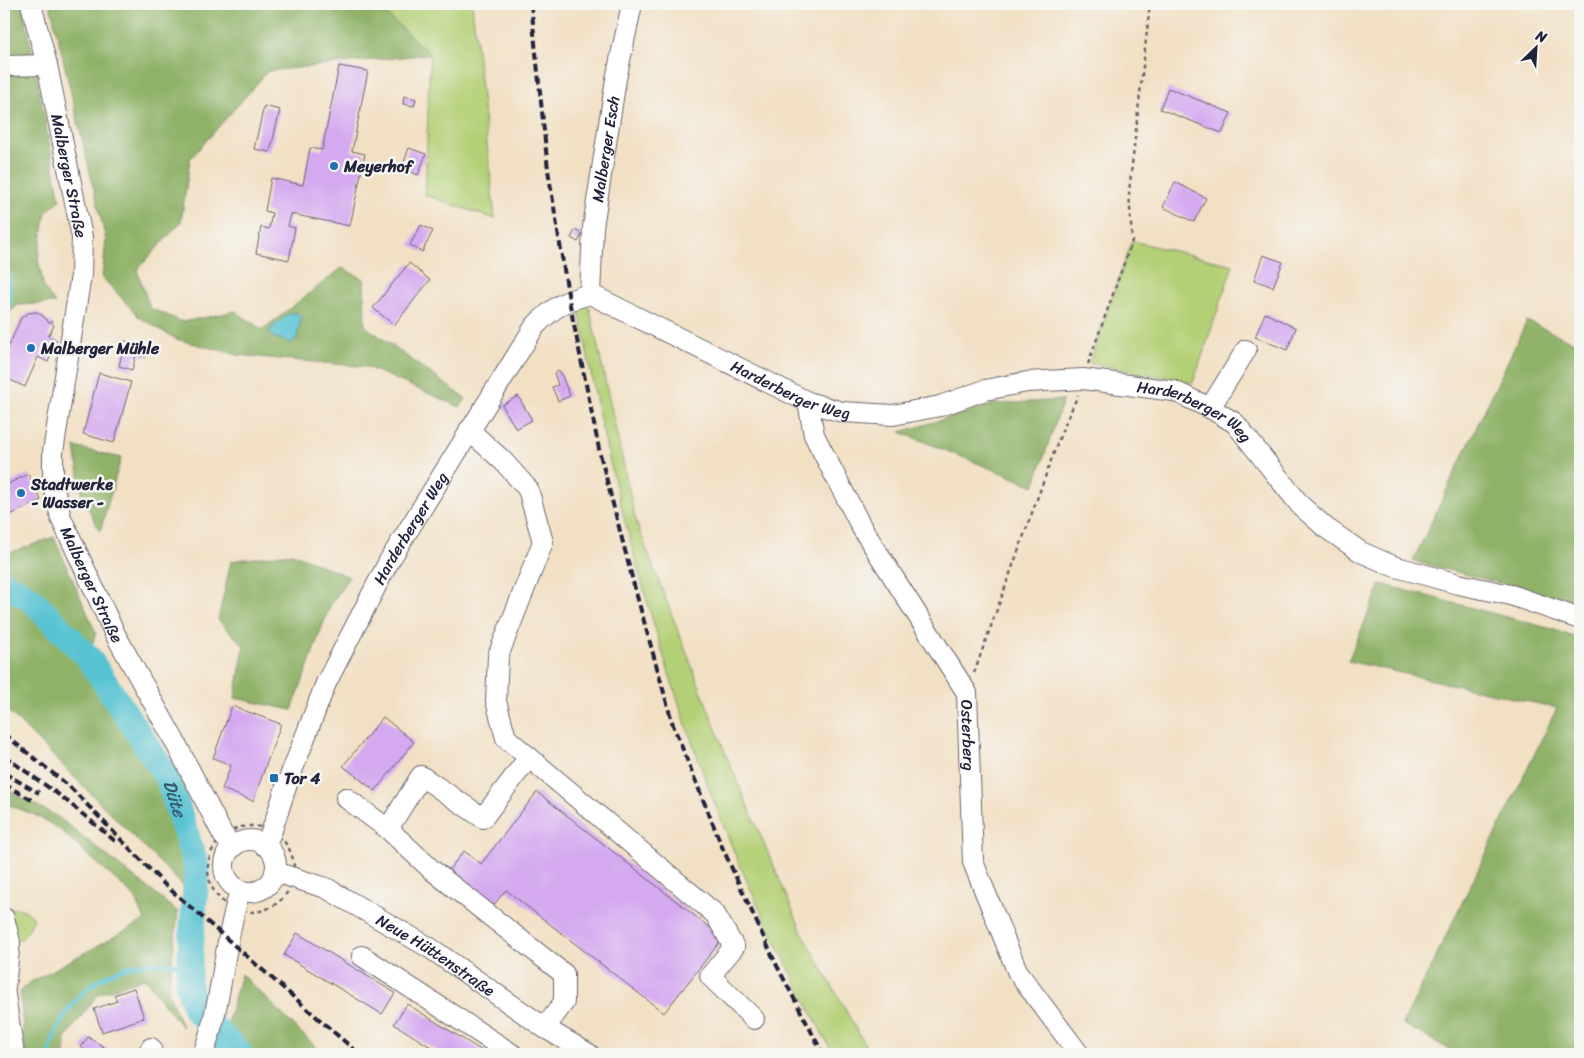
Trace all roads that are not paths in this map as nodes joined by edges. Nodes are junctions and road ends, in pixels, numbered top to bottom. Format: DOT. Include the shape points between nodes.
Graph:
graph roads {
  1 [pos="31,4"];
  2 [pos="632,4"];
  3 [pos="47,65"];
  4 [pos="4,66"];
  5 [pos="590,294"];
  6 [pos="1246,350"];
  7 [pos="808,402"];
  8 [pos="1210,408"];
  9 [pos="469,430"];
  10 [pos="1580,619"];
  11 [pos="529,757"];
  12 [pos="346,798"];
  13 [pos="388,829"];
  14 [pos="268,839"];
  15 [pos="228,841"];
  16 [pos="275,872"];
  17 [pos="237,900"];
  18 [pos="4,918"];
  19 [pos="362,956"];
  20 [pos="4,995"];
  21 [pos="754,1019"];
  22 [pos="545,1028"];
  23 [pos="205,1050"];
  24 [pos="14,1054"];
  25 [pos="512,1054"];
  26 [pos="588,1054"];
  27 [pos="1079,1054"];
  1 -- 3 [label="street, Malberger Straße"];
  2 -- 5 [label="street, Malberger Esch" via="616,79 594,227"];
  3 -- 4 [label="street"];
  3 -- 15 [label="street, Malberger Straße" via="82,237 81,275 53,452 53,484 61,518 115,634"];
  5 -- 7 [label="street, Harderberger Weg"];
  5 -- 9 [label="street, Harderberger Weg" via="552,309 535,326"];
  6 -- 8 [label="street"];
  7 -- 8 [label="street, Harderberger Weg" via="842,412 893,415 940,406 985,390 1083,379 1174,391"];
  7 -- 27 [label="street, Osterberg" via="814,435 862,528 967,694 973,862 1018,973"];
  8 -- 10 [label="street, Harderberger Weg" via="1235,423 1301,506 1361,552 1393,566 1458,584 1511,594"];
  9 -- 11 [label="street" via="528,489 543,542 498,656 496,683 496,701 506,738"];
  9 -- 14 [label="street, Harderberger Weg" via="389,561 326,683"];
  11 -- 13 [label="street" via="483,818 421,776"];
  11 -- 21 [label="street" via="715,914 734,947 710,976"];
  12 -- 13 [label="street"];
  13 -- 22 [label="street" via="432,870 564,974 564,1002"];
  14 -- 15 [label="street"];
  14 -- 16 [label="street" via="275,858"];
  15 -- 17 [label="street" via="224,871"];
  16 -- 17 [label="street" via="264,888"];
  16 -- 22 [label="street, Neue Hüttenstraße" via="326,888 430,948"];
  17 -- 23 [label="street"];
  18 -- 20 [label="street" via="10,942"];
  19 -- 25 [label="street"];
  20 -- 24 [label="street"];
  22 -- 26 [label="street, Neue Hüttenstraße"];
}
